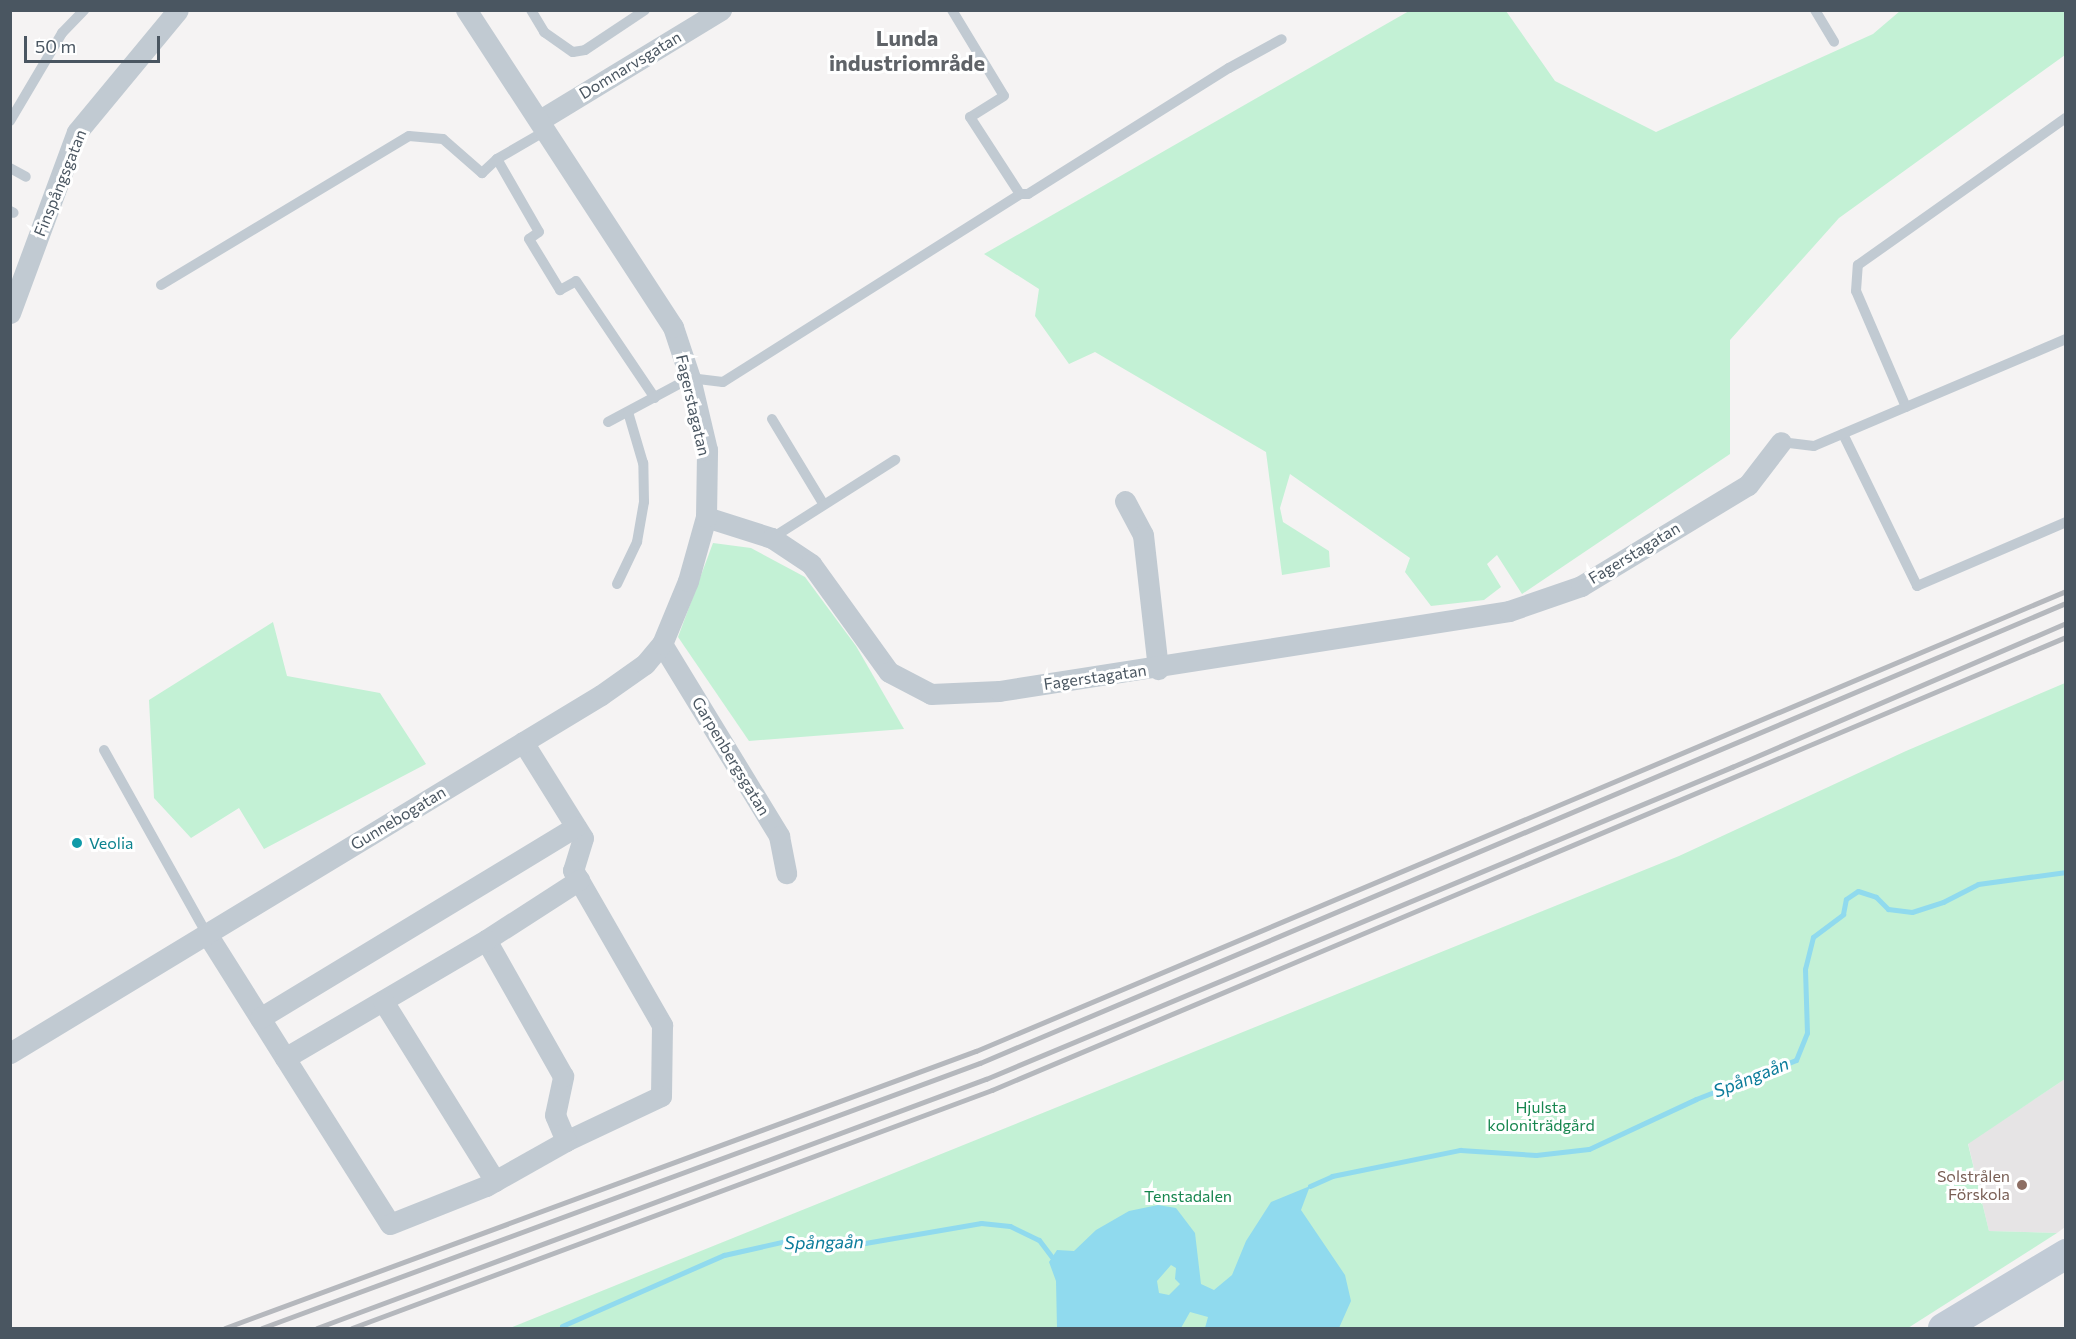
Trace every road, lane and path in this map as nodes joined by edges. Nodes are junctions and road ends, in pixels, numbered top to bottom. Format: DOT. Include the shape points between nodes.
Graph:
graph roads {
  1 [pos="84,10"];
  2 [pos="178,10"];
  3 [pos="466,10"];
  4 [pos="531,10"];
  5 [pos="645,10"];
  6 [pos="721,10"];
  7 [pos="952,10"];
  8 [pos="1815,10"];
  9 [pos="1282,39"];
  10 [pos="1834,42"];
  11 [pos="2066,118"];
  12 [pos="10,121"];
  13 [pos="544,125"];
  14 [pos="497,159"];
  15 [pos="10,168"];
  16 [pos="26,177"];
  17 [pos="1020,194"];
  18 [pos="161,285"];
  19 [pos="10,313"];
  20 [pos="2066,339"];
  21 [pos="690,378"];
  22 [pos="655,398"];
  23 [pos="1906,407"];
  24 [pos="628,412"];
  25 [pos="772,419"];
  26 [pos="608,422"];
  27 [pos="1844,434"];
  28 [pos="1781,442"];
  29 [pos="895,460"];
  30 [pos="1125,501"];
  31 [pos="824,505"];
  32 [pos="706,517"];
  33 [pos="2066,522"];
  34 [pos="772,537"];
  35 [pos="617,584"];
  36 [pos="662,644"];
  37 [pos="1158,669"];
  38 [pos="523,742"];
  39 [pos="104,750"];
  40 [pos="576,827"];
  41 [pos="786,873"];
  42 [pos="579,880"];
  43 [pos="207,934"];
  44 [pos="486,940"];
  45 [pos="383,1000"];
  46 [pos="260,1018"];
  47 [pos="10,1053"];
  48 [pos="285,1058"];
  49 [pos="566,1141"];
  50 [pos="495,1181"];
  51 [pos="2066,1254"];
  52 [pos="1943,1329"];
  1 -- 12 [label="lane" via="62,33"];
  2 -- 19 [label="street, Finspångsgatan" via="77,132"];
  3 -- 13 [label="street, Fagerstagatan"];
  4 -- 5 [label="lane" via="544,32 573,52 585,50"];
  6 -- 13 [label="street, Domnarvsgatan"];
  7 -- 17 [label="lane" via="1004,96 970,117"];
  8 -- 10 [label="lane"];
  9 -- 17 [label="lane" via="1028,194"];
  11 -- 23 [label="lane" via="1858,265 1856,291"];
  13 -- 14 [label="lane"];
  13 -- 21 [label="street, Fagerstagatan" via="673,327"];
  14 -- 18 [label="lane" via="482,173 443,139 409,136"];
  14 -- 22 [label="lane" via="539,232 529,239 560,290 576,281"];
  15 -- 16 [label="lane"];
  17 -- 21 [label="lane" via="723,382"];
  20 -- 23 [label="lane, Fagerstagatan"];
  21 -- 22 [label="lane"];
  21 -- 32 [label="street, Fagerstagatan" via="707,450"];
  22 -- 24 [label="lane"];
  23 -- 27 [label="lane, Fagerstagatan"];
  24 -- 26 [label="lane"];
  24 -- 35 [label="lane" via="644,464 644,502 637,542"];
  25 -- 31 [label="lane"];
  27 -- 28 [label="lane, Fagerstagatan" via="1814,446"];
  27 -- 33 [label="lane" via="1917,586"];
  28 -- 37 [label="street, Fagerstagatan" via="1748,484 1581,586 1509,611"];
  29 -- 31 [label="lane"];
  30 -- 37 [label="street, Fagerstagatan" via="1143,535"];
  31 -- 34 [label="lane"];
  32 -- 34 [label="street, Fagerstagatan"];
  32 -- 36 [label="street, Gunnebogatan" via="688,581"];
  34 -- 37 [label="street, Fagerstagatan" via="811,564 889,672 931,694 999,691"];
  36 -- 38 [label="street, Gunnebogatan" via="645,664"];
  36 -- 41 [label="street, Garpenbergsgatan" via="779,836"];
  38 -- 40 [label="street"];
  38 -- 43 [label="street, Gunnebogatan"];
  39 -- 43 [label="lane"];
  40 -- 42 [label="street" via="583,838 573,870"];
  40 -- 46 [label="street"];
  42 -- 44 [label="street"];
  42 -- 49 [label="street" via="662,1025 661,1096"];
  43 -- 46 [label="street"];
  43 -- 47 [label="street, Gunnebogatan"];
  44 -- 45 [label="street"];
  44 -- 49 [label="street" via="563,1076 555,1115"];
  45 -- 48 [label="street"];
  45 -- 50 [label="street"];
  46 -- 48 [label="street"];
  48 -- 50 [label="street" via="390,1224"];
  49 -- 50 [label="street"];
  51 -- 52 [label="street"];
}
